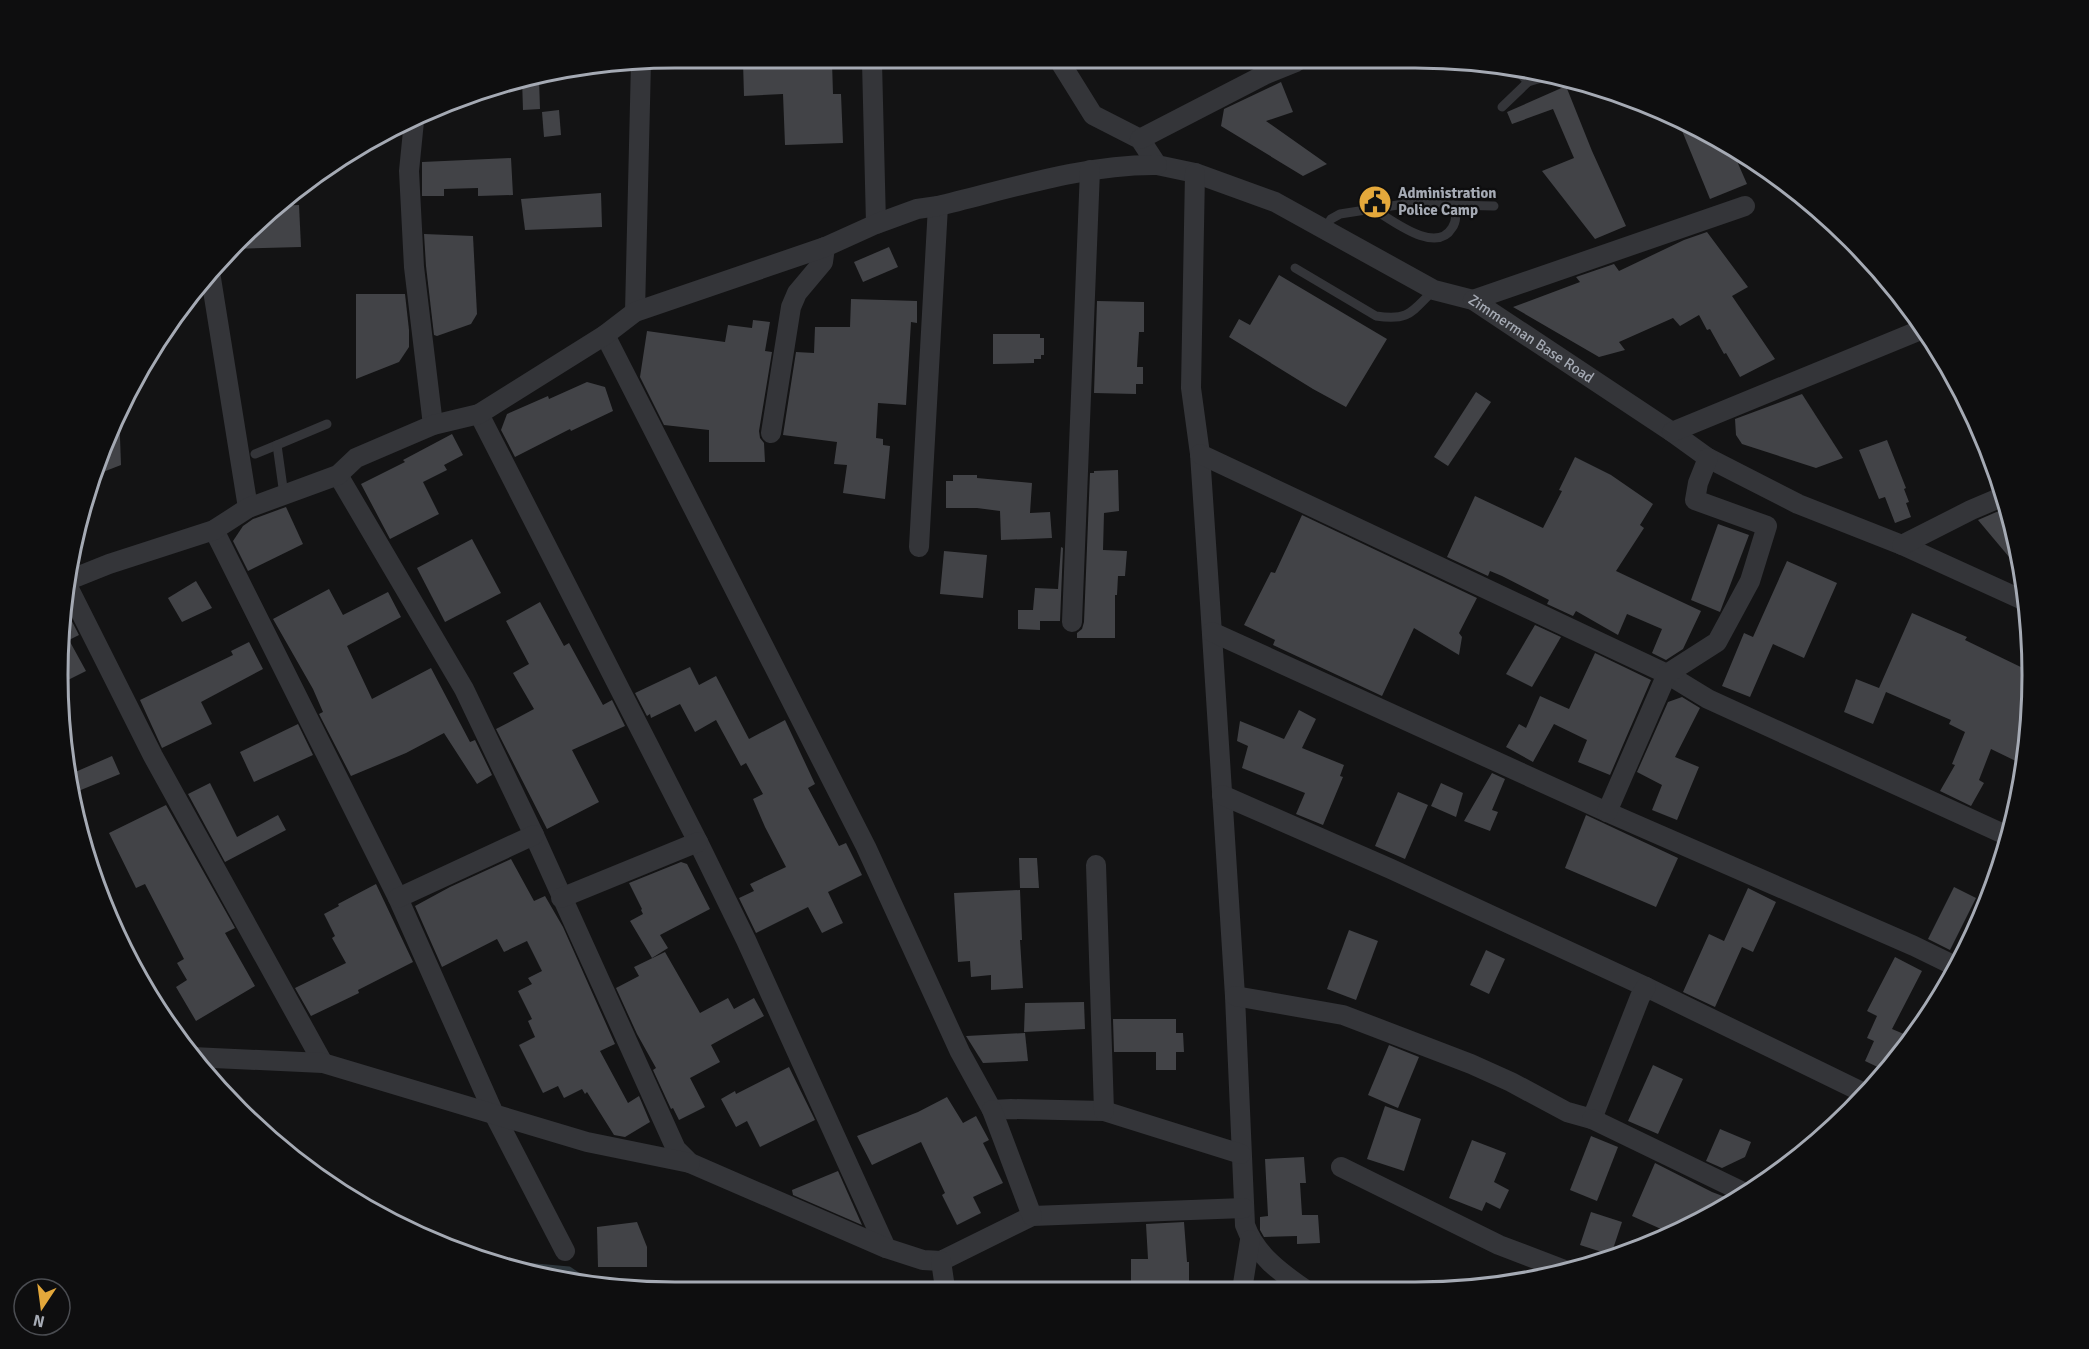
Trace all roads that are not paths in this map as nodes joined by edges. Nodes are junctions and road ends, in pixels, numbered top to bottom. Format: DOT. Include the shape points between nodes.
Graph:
graph roads {
  1 [pos="872,68"];
  2 [pos="1064,68"];
  3 [pos="1281,68"];
  4 [pos="641,69"];
  5 [pos="1524,78"];
  6 [pos="1536,80"];
  7 [pos="1528,82"];
  8 [pos="1502,107"];
  9 [pos="413,127"];
  10 [pos="1140,139"];
  11 [pos="1157,165"];
  12 [pos="1090,170"];
  13 [pos="1195,173"];
  14 [pos="1454,205"];
  15 [pos="938,206"];
  16 [pos="1494,206"];
  17 [pos="1745,206"];
  18 [pos="1376,210"];
  19 [pos="876,224"];
  20 [pos="1324,229"];
  21 [pos="825,247"];
  22 [pos="1295,268"];
  23 [pos="212,282"];
  24 [pos="1434,290"];
  25 [pos="1473,300"];
  26 [pos="635,312"];
  27 [pos="1915,332"];
  28 [pos="604,335"];
  29 [pos="479,414"];
  30 [pos="327,424"];
  31 [pos="433,425"];
  32 [pos="1672,432"];
  33 [pos="771,433"];
  34 [pos="277,445"];
  35 [pos="255,454"];
  36 [pos="1200,454"];
  37 [pos="1708,458"];
  38 [pos="338,475"];
  39 [pos="284,495"];
  40 [pos="1996,500"];
  41 [pos="248,508"];
  42 [pos="214,530"];
  43 [pos="1902,545"];
  44 [pos="919,547"];
  45 [pos="76,577"];
  46 [pos="73,597"];
  47 [pos="2016,597"];
  48 [pos="1072,622"];
  49 [pos="1212,632"];
  50 [pos="1667,674"];
  51 [pos="1222,795"];
  52 [pos="1607,812"];
  53 [pos="2001,833"];
  54 [pos="534,836"];
  55 [pos="698,842"];
  56 [pos="1096,865"];
  57 [pos="398,898"];
  58 [pos="561,898"];
  59 [pos="1948,963"];
  60 [pos="1646,987"];
  61 [pos="1235,996"];
  62 [pos="204,1058"];
  63 [pos="323,1063"];
  64 [pos="1857,1090"];
  65 [pos="992,1110"];
  66 [pos="1104,1112"];
  67 [pos="495,1116"];
  68 [pos="1592,1119"];
  69 [pos="1241,1154"];
  70 [pos="690,1162"];
  71 [pos="1341,1167"];
  72 [pos="1736,1189"];
  73 [pos="1244,1208"];
  74 [pos="1032,1216"];
  75 [pos="1250,1240"];
  76 [pos="886,1248"];
  77 [pos="566,1251"];
  78 [pos="941,1262"];
  79 [pos="1553,1265"];
  80 [pos="1279,1280"];
  81 [pos="944,1282"];
  82 [pos="1243,1282"];
  1 -- 19 [label="street"];
  2 -- 10 [label="street" via="1093,115"];
  3 -- 10 [label="street"];
  4 -- 26 [label="street"];
  5 -- 7 [label="lane"];
  6 -- 7 [label="lane"];
  7 -- 8 [label="lane"];
  9 -- 31 [label="street" via="409,171 414,267"];
  10 -- 11 [label="street"];
  11 -- 12 [label="street, Zimmerman Base Road" via="1126,164"];
  11 -- 13 [label="street, Zimmerman Base Road"];
  12 -- 15 [label="street, Zimmerman Base Road"];
  12 -- 48 [label="street"];
  13 -- 20 [label="street, Zimmerman Base Road" via="1275,202"];
  13 -- 36 [label="street" via="1191,388"];
  14 -- 16 [label="lane"];
  14 -- 18 [label="lane" via="1404,204"];
  14 -- 18 [label="lane" via="1456,219 1450,232 1432,237 1413,234"];
  15 -- 19 [label="street, Zimmerman Base Road"];
  15 -- 44 [label="street"];
  17 -- 25 [label="street"];
  18 -- 20 [label="lane" via="1340,214"];
  19 -- 21 [label="street, Zimmerman Base Road"];
  20 -- 24 [label="street, Zimmerman Base Road"];
  21 -- 26 [label="street, Zimmerman Base Road"];
  21 -- 33 [label="street" via="823,262 796,293 790,307"];
  22 -- 24 [label="lane" via="1376,316 1391,319 1408,314"];
  23 -- 41 [label="street"];
  24 -- 25 [label="street, Zimmerman Base Road"];
  25 -- 32 [label="street, Zimmerman Base Road"];
  26 -- 28 [label="street, Zimmerman Base Road"];
  27 -- 32 [label="street"];
  28 -- 29 [label="street, Zimmerman Base Road"];
  28 -- 65 [label="street" via="866,847 960,1053"];
  29 -- 31 [label="street, Zimmerman Base Road"];
  29 -- 55 [label="street"];
  30 -- 34 [label="lane"];
  31 -- 38 [label="street, Zimmerman Base Road" via="356,458"];
  32 -- 37 [label="street, Zimmerman Base Road"];
  34 -- 35 [label="lane"];
  34 -- 39 [label="lane"];
  36 -- 49 [label="street"];
  36 -- 50 [label="street"];
  37 -- 43 [label="street, Zimmerman Base Road" via="1798,504"];
  37 -- 50 [label="street" via="1695,500 1767,526 1750,581 1717,642"];
  38 -- 39 [label="street, Zimmerman Base Road"];
  38 -- 54 [label="street" via="464,689"];
  39 -- 41 [label="street, Zimmerman Base Road"];
  40 -- 43 [label="street"];
  41 -- 42 [label="street, Zimmerman Base Road"];
  42 -- 45 [label="street, Zimmerman Base Road"];
  42 -- 57 [label="street"];
  43 -- 47 [label="street, Zimmerman Base Road"];
  46 -- 63 [label="street" via="153,756"];
  49 -- 51 [label="street"];
  49 -- 52 [label="street"];
  50 -- 52 [label="street"];
  50 -- 53 [label="street" via="1708,699"];
  51 -- 60 [label="street"];
  51 -- 61 [label="street"];
  52 -- 59 [label="street"];
  54 -- 57 [label="street"];
  54 -- 58 [label="street"];
  55 -- 58 [label="street"];
  55 -- 76 [label="street"];
  56 -- 66 [label="street"];
  57 -- 67 [label="street"];
  58 -- 70 [label="street" via="676,1149"];
  60 -- 64 [label="street"];
  60 -- 68 [label="street"];
  61 -- 68 [label="street" via="1343,1015 1472,1064 1567,1112"];
  61 -- 69 [label="street"];
  62 -- 63 [label="street"];
  63 -- 67 [label="street"];
  65 -- 66 [label="street"];
  65 -- 74 [label="street"];
  66 -- 69 [label="street"];
  67 -- 70 [label="street" via="586,1142"];
  67 -- 77 [label="street"];
  68 -- 72 [label="street"];
  69 -- 73 [label="street"];
  70 -- 76 [label="street"];
  71 -- 79 [label="street" via="1500,1245"];
  73 -- 74 [label="street"];
  73 -- 75 [label="street"];
  74 -- 78 [label="street"];
  75 -- 80 [label="street"];
  75 -- 82 [label="street"];
  76 -- 78 [label="street"];
  78 -- 81 [label="street"];
}
